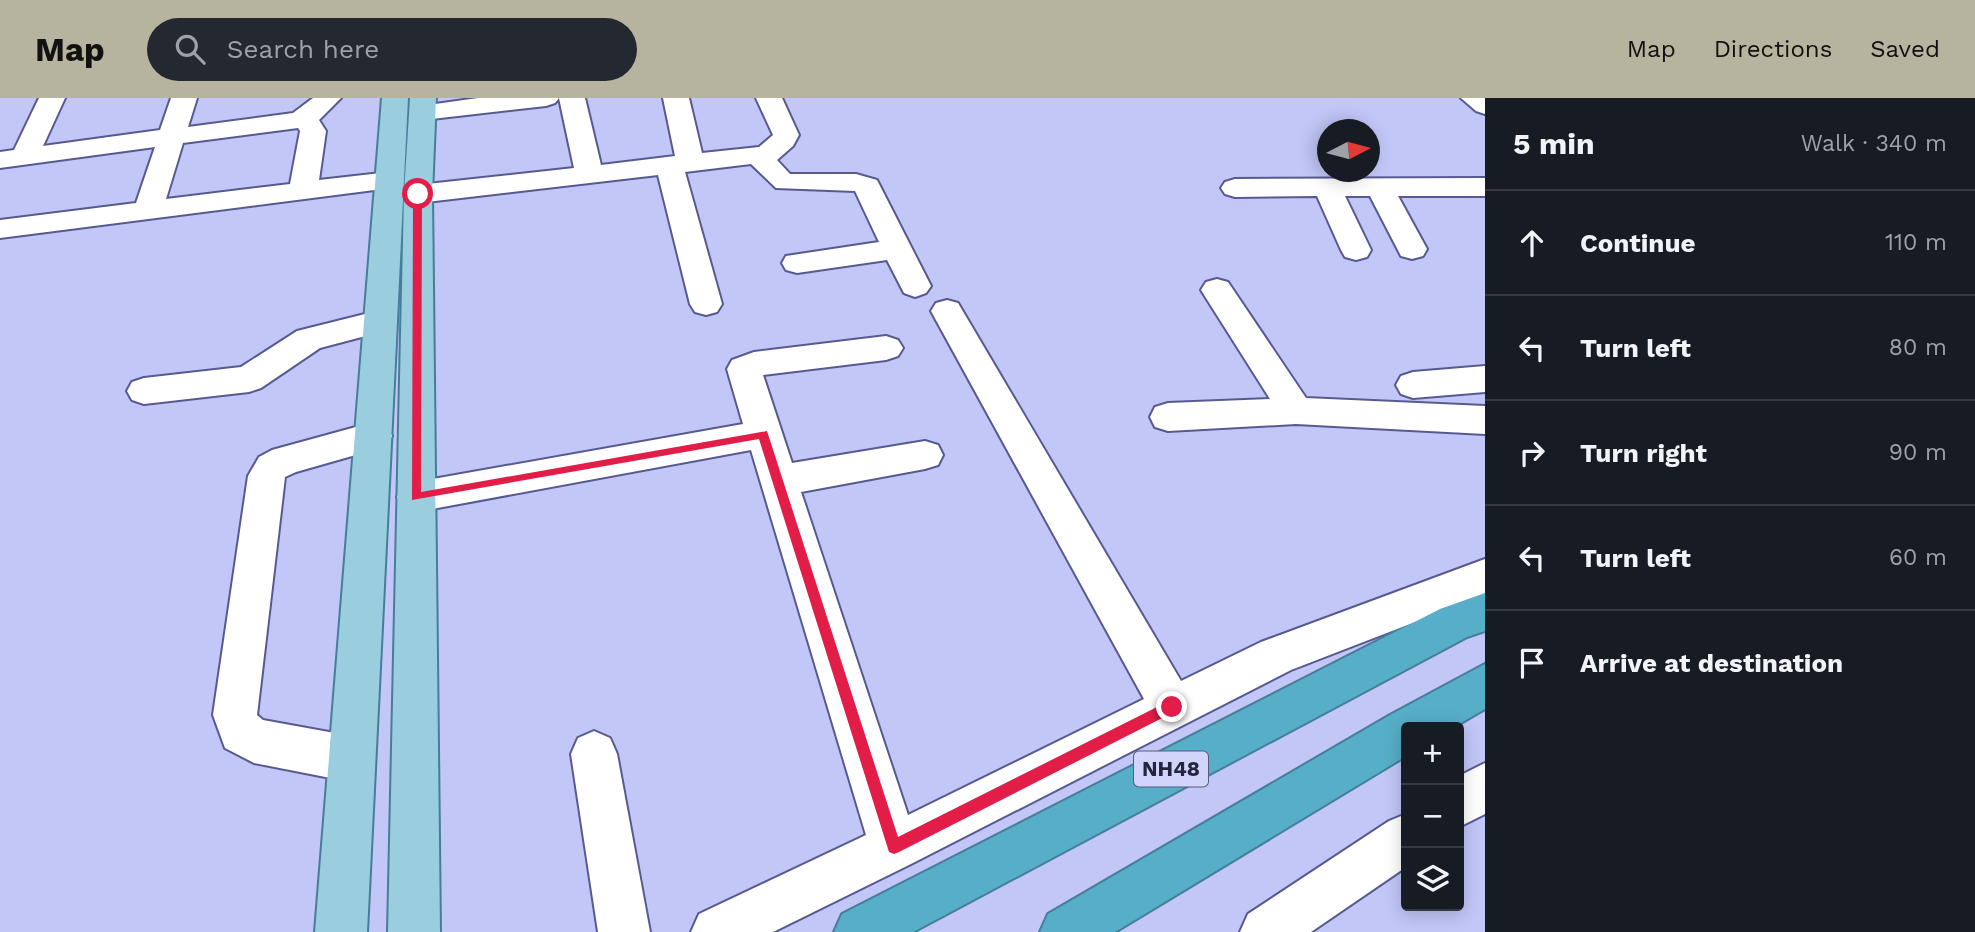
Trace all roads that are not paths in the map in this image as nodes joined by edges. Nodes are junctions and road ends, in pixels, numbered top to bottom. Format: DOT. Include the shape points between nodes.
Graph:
graph roads {
  1 [pos="52,98"];
  2 [pos="184,98"];
  3 [pos="328,98"];
  4 [pos="546,98"];
  5 [pos="572,98"];
  6 [pos="676,98"];
  7 [pos="769,98"];
  8 [pos="1474,98"];
  9 [pos="414,103"];
  10 [pos="1485,106"];
  11 [pos="305,118"];
  12 [pos="172,137"];
  13 [pos="12,158"];
  14 [pos="763,158"];
  15 [pos="680,163"];
  16 [pos="589,172"];
  17 [pos="404,187"];
  18 [pos="1485,187"];
  19 [pos="1235,188"];
  20 [pos="1327,188"];
  21 [pos="1380,188"];
  22 [pos="303,191"];
  23 [pos="148,211"];
  24 [pos="0,229"];
  25 [pos="897,249"];
  26 [pos="1412,249"];
  27 [pos="1356,250"];
  28 [pos="797,263"];
  29 [pos="915,286"];
  30 [pos="1217,290"];
  31 [pos="706,304"];
  32 [pos="947,311"];
  33 [pos="381,321"];
  34 [pos="886,348"];
  35 [pos="1485,379"];
  36 [pos="1413,384"];
  37 [pos="144,391"];
  38 [pos="1296,411"];
  39 [pos="1168,417"];
  40 [pos="1485,420"];
  41 [pos="763,434"];
  42 [pos="374,436"];
  43 [pos="925,455"];
  44 [pos="778,481"];
  45 [pos="416,497"];
  46 [pos="1485,577"];
  47 [pos="1485,612"];
  48 [pos="1485,685"];
  49 [pos="1172,707"];
  50 [pos="1422,722"];
  51 [pos="1401,734"];
  52 [pos="594,754"];
  53 [pos="351,759"];
  54 [pos="1485,787"];
  55 [pos="1464,800"];
  56 [pos="1401,841"];
  57 [pos="894,847"];
  58 [pos="341,932"];
  59 [pos="415,932"];
  60 [pos="624,932"];
  61 [pos="717,932"];
  62 [pos="860,932"];
  63 [pos="1066,932"];
  64 [pos="1266,932"];
  1 -- 13 [label="street"];
  2 -- 12 [label="street"];
  3 -- 11 [label="street"];
  4 -- 9 [label="street"];
  5 -- 16 [label="street"];
  6 -- 15 [label="street"];
  7 -- 14 [label="street" via="786,135"];
  8 -- 10 [label="street"];
  9 -- 17 [label="main road"];
  11 -- 12 [label="street"];
  11 -- 22 [label="street" via="313,131"];
  12 -- 13 [label="street"];
  12 -- 23 [label="street"];
  14 -- 15 [label="street" via="752,155"];
  14 -- 25 [label="street" via="786,182 863,183"];
  15 -- 16 [label="street"];
  15 -- 31 [label="street"];
  16 -- 17 [label="street"];
  17 -- 22 [label="street"];
  17 -- 33 [label="main road"];
  17 -- 45 [label="main road"];
  18 -- 21 [label="street"];
  19 -- 20 [label="street"];
  20 -- 21 [label="street"];
  20 -- 27 [label="street"];
  21 -- 26 [label="street"];
  22 -- 23 [label="street"];
  23 -- 24 [label="street"];
  25 -- 28 [label="street"];
  25 -- 29 [label="street"];
  30 -- 38 [label="street"];
  32 -- 49 [label="street"];
  33 -- 37 [label="street" via="309,339 249,379"];
  33 -- 42 [label="main road"];
  34 -- 41 [label="street" via="744,369"];
  35 -- 36 [label="street"];
  38 -- 39 [label="street"];
  38 -- 40 [label="street"];
  41 -- 44 [label="street"];
  41 -- 45 [label="street"];
  42 -- 53 [label="main road"];
  42 -- 53 [label="street" via="285,460 267,476 235,715 241,732 254,741"];
  43 -- 44 [label="street"];
  44 -- 57 [label="street"];
  45 -- 59 [label="main road"];
  46 -- 49 [label="street" via="1276,656"];
  47 -- 62 [label="highway, NH48" via="1455,622"];
  48 -- 50 [label="highway"];
  49 -- 57 [label="street"];
  51 -- 63 [label="highway"];
  52 -- 60 [label="street"];
  53 -- 58 [label="main road"];
  54 -- 55 [label="street"];
  56 -- 64 [label="street"];
  57 -- 61 [label="street"];
}
